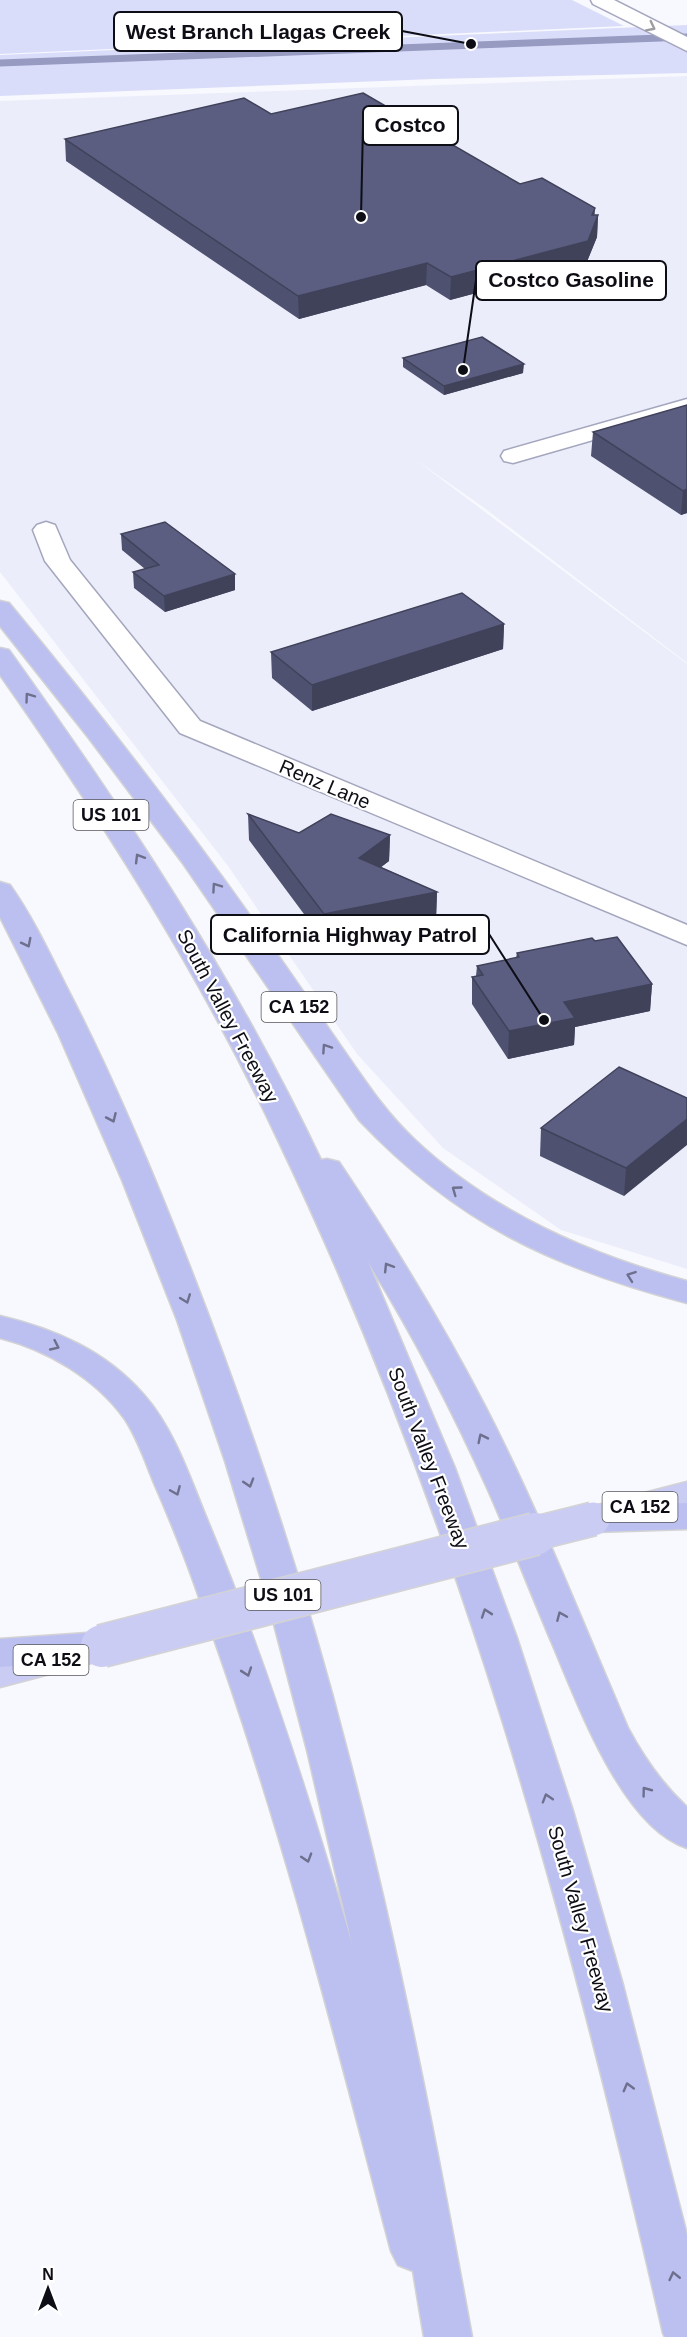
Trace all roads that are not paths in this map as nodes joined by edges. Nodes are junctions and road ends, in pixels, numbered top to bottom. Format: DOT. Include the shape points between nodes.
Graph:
graph roads {
  1 [pos="607,4"];
  2 [pos="643,4"];
  3 [pos="687,26"];
  4 [pos="687,45"];
  5 [pos="687,406"];
  6 [pos="513,456"];
  7 [pos="46,530"];
  8 [pos="0,609"];
  9 [pos="0,656"];
  10 [pos="0,891"];
  11 [pos="687,936"];
  12 [pos="211,981"];
  13 [pos="687,1292"];
  14 [pos="0,1327"];
  15 [pos="687,1495"];
  16 [pos="687,1516"];
  17 [pos="593,1519"];
  18 [pos="102,1646"];
  19 [pos="0,1653"];
  20 [pos="0,1673"];
  21 [pos="687,1832"];
  22 [pos="687,2333"];
  23 [pos="437,2337"];
  24 [pos="448,2337"];
  1 -- 4 [label="street, one-way"];
  2 -- 3 [label="street"];
  5 -- 6 [label="street"];
  7 -- 11 [label="street, Renz Lane" via="58,561 190,727"];
  13 -- 8 [label="highway, CA 152, one-way" via="560,1250 512,1226 459,1193 399,1146 370,1113 221,894 149,796"];
  12 -- 9 [label="highway, South Valley Freeway / US 101, one-way" via="122,832"];
  10 -- 24 [label="highway, US 101, one-way" via="119,1134 193,1316 233,1431 335,1781 401,2082"];
  21 -- 12 [label="highway, one-way" via="656,1803 629,1768 457,1387 404,1292"];
  22 -- 12 [label="highway, South Valley Freeway / US 101, one-way" via="631,2097 589,1942 546,1795 460,1537 338,1233"];
  14 -- 23 [label="highway, one-way" via="56,1346 98,1370 129,1399 149,1430 171,1478 236,1641 312,1875"];
  15 -- 17 [label="highway, CA 152"];
  16 -- 17 [label="highway"];
  17 -- 18 [label="highway, CA 152, bridge"];
  18 -- 19 [label="highway"];
  18 -- 20 [label="highway, CA 152"];
}
